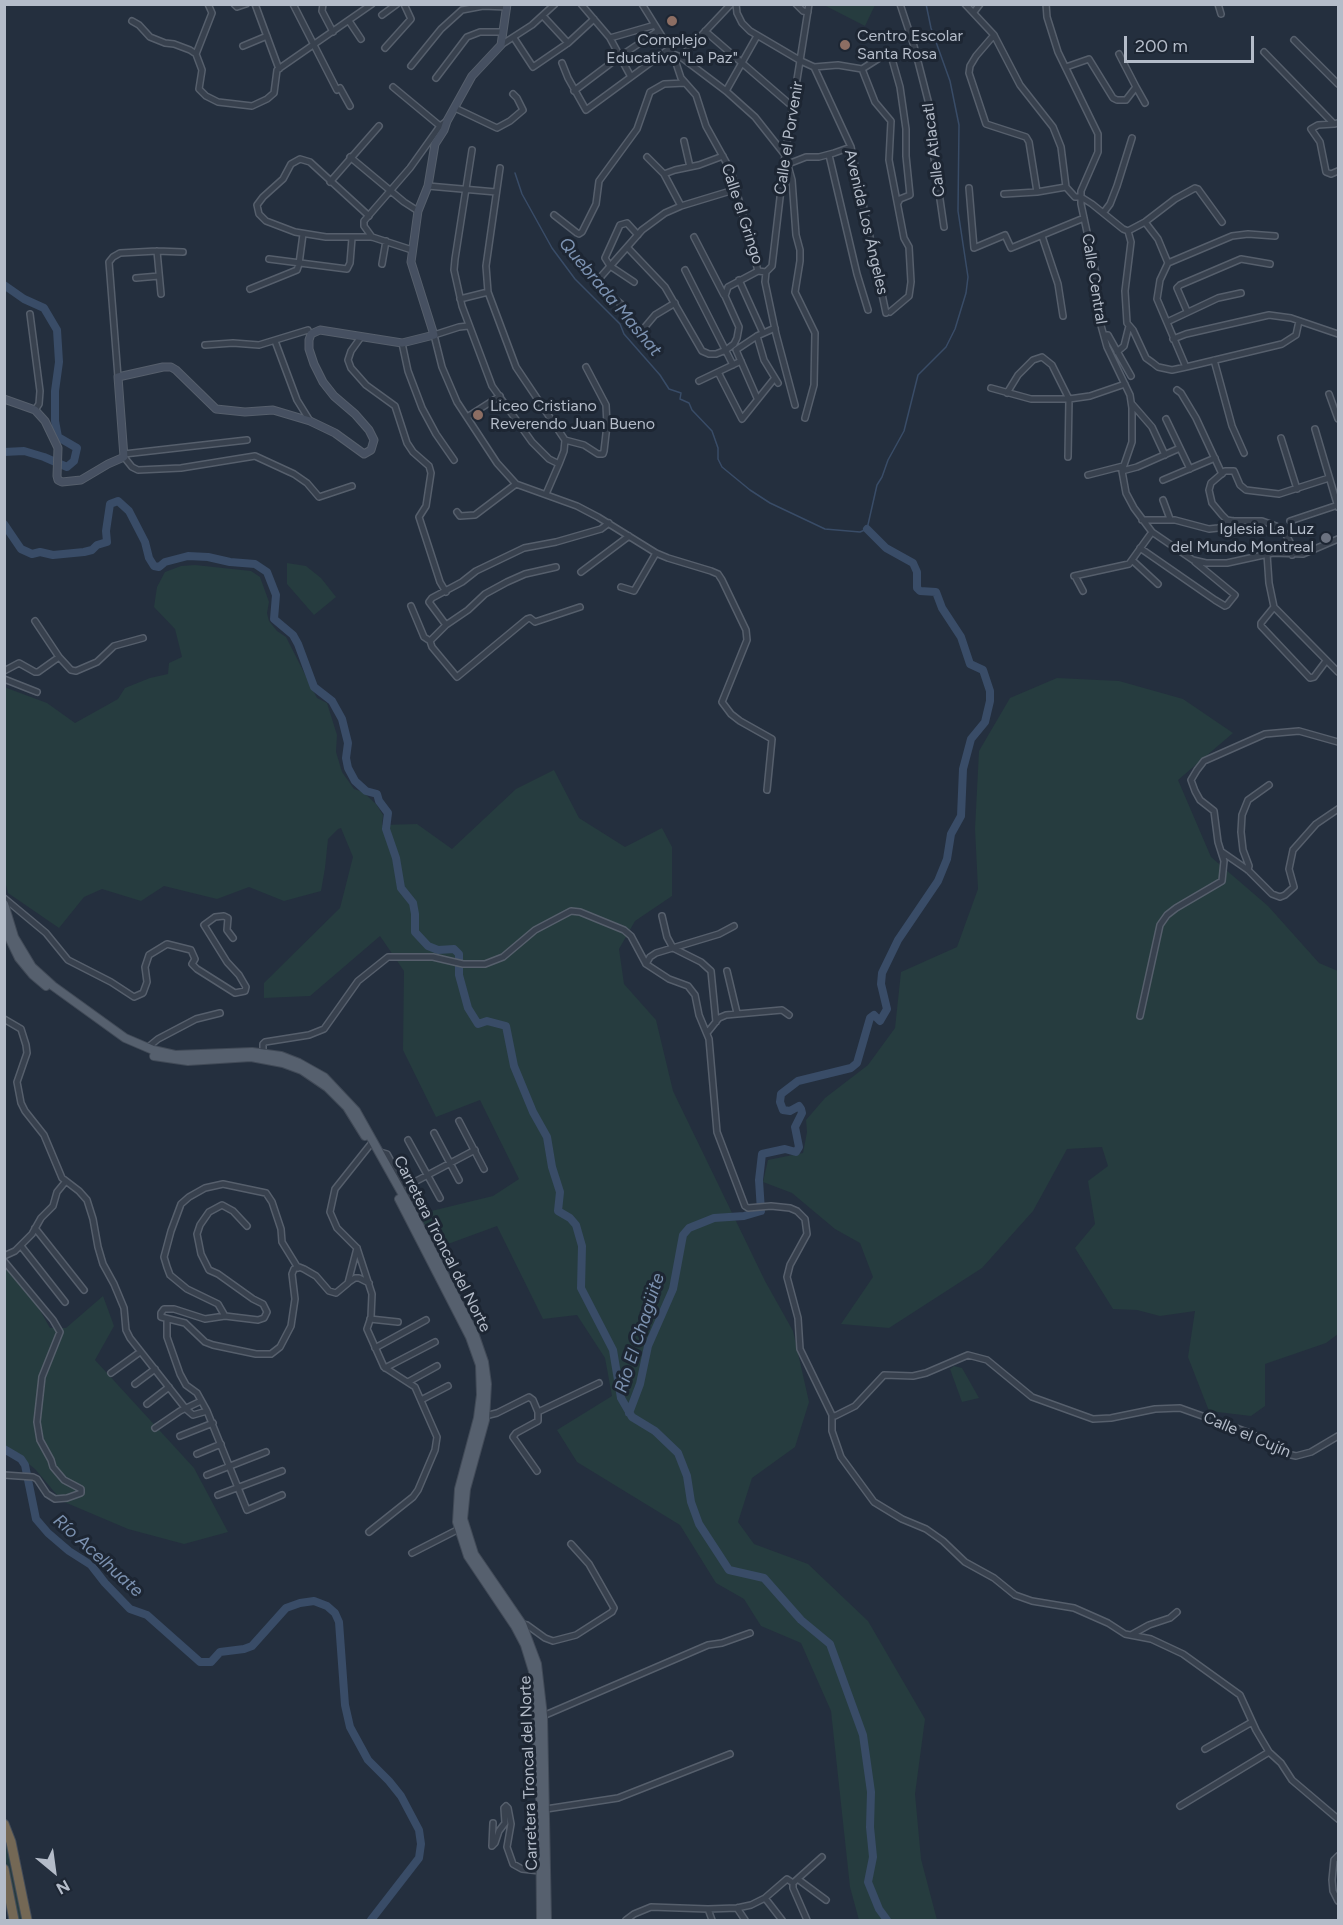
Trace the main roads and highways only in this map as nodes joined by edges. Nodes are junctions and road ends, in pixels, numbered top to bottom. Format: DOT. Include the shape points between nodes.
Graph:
graph roads {
  1 [pos="4,904"];
  2 [pos="4,927"];
  3 [pos="251,1055"];
  4 [pos="231,1056"];
  5 [pos="482,1418"];
  6 [pos="469,1469"];
  7 [pos="4,1824"];
  8 [pos="4,1869"];
  9 [pos="14,1920"];
  10 [pos="27,1920"];
  11 [pos="541,1920"];
  12 [pos="547,1920"];
  1 -- 4 [label="main road, Carretera Troncal del Norte" via="20,949 38,973 106,1026 161,1052"];
  2 -- 4 [label="main road, Carretera Troncal del Norte" via="16,953 33,975 124,1043 173,1060"];
  3 -- 4 [label="main road, Carretera Troncal del Norte"];
  3 -- 5 [label="main road, Carretera Troncal del Norte" via="302,1070 347,1107 474,1345 481,1372"];
  3 -- 5 [label="main road, Carretera Troncal del Norte" via="281,1056 299,1063 332,1084 352,1105 412,1211 478,1342 488,1384"];
  5 -- 6 [label="main road, Carretera Troncal del Norte"];
  6 -- 11 [label="main road, Carretera Troncal del Norte" via="458,1501 459,1529 474,1567 520,1635 533,1671"];
  6 -- 12 [label="main road, Carretera Troncal del Norte" via="463,1519 466,1534 482,1566 522,1624 537,1664 543,1716"];
  7 -- 10 [label="highway"];
  8 -- 9 [label="highway"];
}
